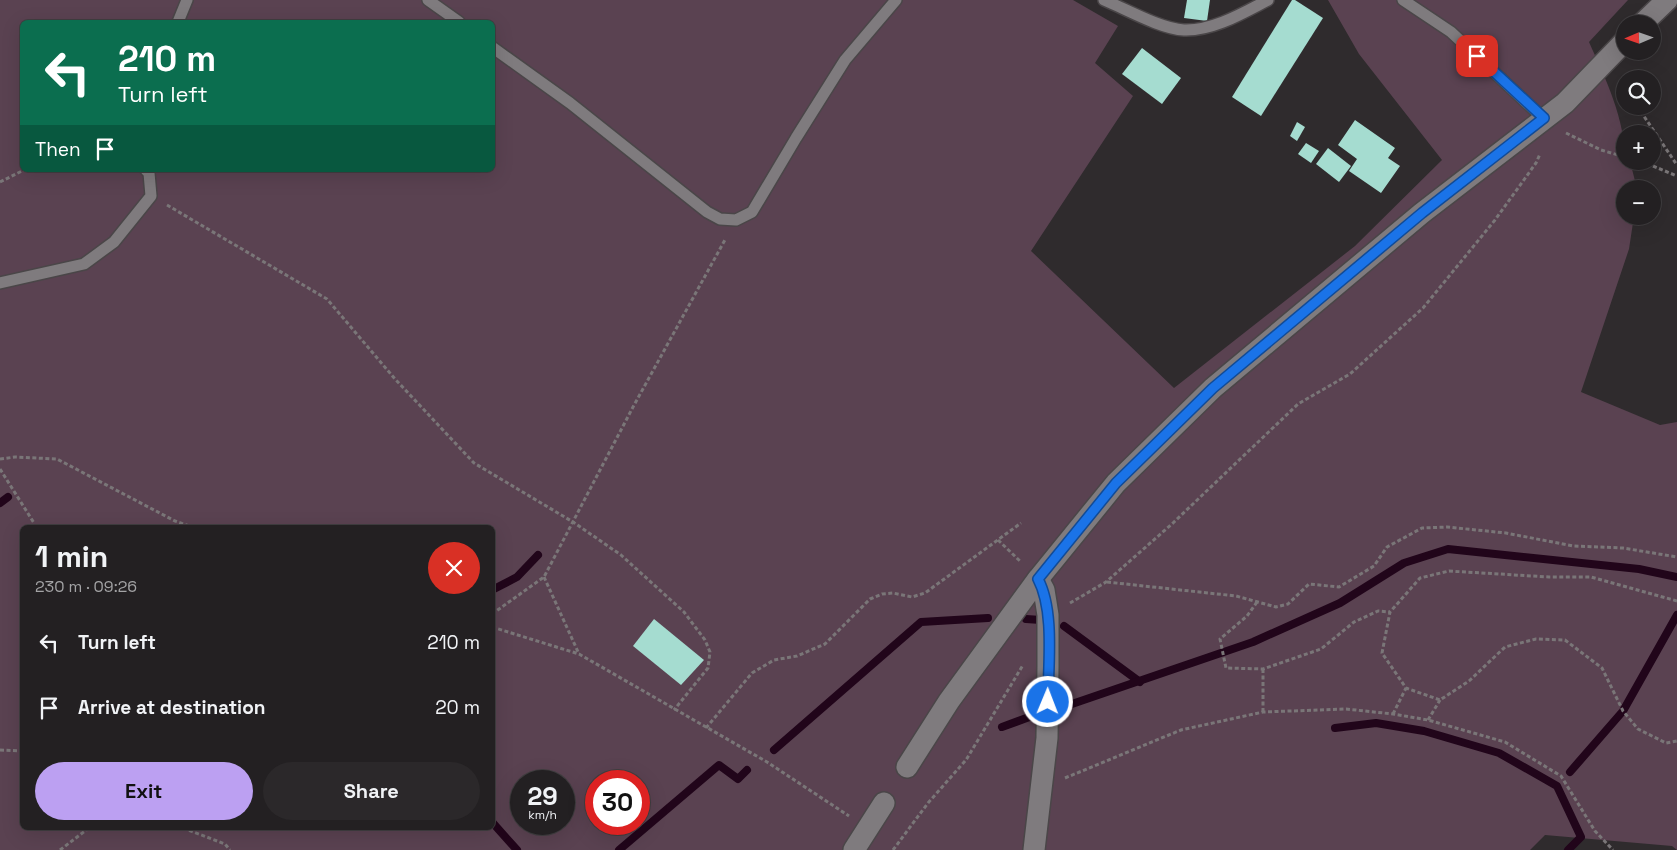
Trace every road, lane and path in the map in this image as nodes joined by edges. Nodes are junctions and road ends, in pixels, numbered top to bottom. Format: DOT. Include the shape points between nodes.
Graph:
graph roads {
  1 [pos="187,0"];
  2 [pos="428,0"];
  3 [pos="896,0"];
  4 [pos="1104,0"];
  5 [pos="1268,0"];
  6 [pos="1403,0"];
  7 [pos="1667,0"];
  8 [pos="1651,15"];
  9 [pos="179,20"];
  10 [pos="456,20"];
  11 [pos="495,49"];
  12 [pos="1616,50"];
  13 [pos="1643,115"];
  14 [pos="1547,122"];
  15 [pos="1616,154"];
  16 [pos="1677,164"];
  17 [pos="1661,169"];
  18 [pos="20,172"];
  19 [pos="148,172"];
  20 [pos="1677,176"];
  21 [pos="0,182"];
  22 [pos="151,196"];
  23 [pos="736,220"];
  24 [pos="0,284"];
  25 [pos="0,459"];
  26 [pos="0,469"];
  27 [pos="573,522"];
  28 [pos="34,523"];
  29 [pos="1021,523"];
  30 [pos="188,525"];
  31 [pos="998,540"];
  32 [pos="1677,557"];
  33 [pos="544,578"];
  34 [pos="1038,579"];
  35 [pos="1106,582"];
  36 [pos="1677,601"];
  37 [pos="1258,602"];
  38 [pos="495,612"];
  39 [pos="1390,612"];
  40 [pos="1048,615"];
  41 [pos="495,627"];
  42 [pos="579,654"];
  43 [pos="1026,660"];
  44 [pos="1263,669"];
  45 [pos="1406,688"];
  46 [pos="1440,700"];
  47 [pos="674,710"];
  48 [pos="1264,712"];
  49 [pos="1394,714"];
  50 [pos="1428,720"];
  51 [pos="706,728"];
  52 [pos="1677,741"];
  53 [pos="0,750"];
  54 [pos="20,751"];
  55 [pos="907,768"];
  56 [pos="1040,788"];
  57 [pos="884,804"];
  58 [pos="868,829"];
  59 [pos="86,830"];
  60 [pos="188,830"];
  61 [pos="60,850"];
  62 [pos="230,850"];
  63 [pos="854,850"];
  64 [pos="893,850"];
  65 [pos="1034,850"];
  66 [pos="1613,850"];
  1 -- 9 [label="lane"];
  2 -- 10 [label="lane"];
  3 -- 23 [label="lane" via="845,60 752,212"];
  4 -- 5 [label="lane" via="1162,25 1183,30 1206,28"];
  6 -- 14 [label="lane" via="1451,32"];
  7 -- 8 [label="street"];
  11 -- 23 [label="lane" via="570,103 707,212 720,219"];
  12 -- 14 [label="street"];
  13 -- 16 [label="path"];
  14 -- 15 [label="path"];
  14 -- 34 [label="street" via="1422,213 1213,388 1116,483"];
  14 -- 35 [label="path" via="1536,163 1495,220 1423,308 1350,374 1298,404"];
  17 -- 20 [label="path"];
  18 -- 21 [label="path"];
  19 -- 22 [label="lane"];
  22 -- 24 [label="lane" via="114,242 84,264"];
  22 -- 27 [label="path" via="327,299 474,463"];
  23 -- 27 [label="path"];
  25 -- 30 [label="path" via="57,459"];
  26 -- 28 [label="path"];
  27 -- 33 [label="path"];
  27 -- 47 [label="path" via="621,554 684,612 705,640 710,652 708,668"];
  29 -- 31 [label="path"];
  31 -- 34 [label="path"];
  31 -- 51 [label="path" via="924,593 912,597 882,594 870,599 825,644 797,656 774,660 752,673"];
  32 -- 37 [label="path" via="1623,548 1573,546 1506,533 1422,528 1387,547 1374,566 1340,587 1309,584 1288,604 1276,607"];
  33 -- 38 [label="path"];
  33 -- 42 [label="path"];
  34 -- 40 [label="street" via="1044,590"];
  34 -- 55 [label="street" via="949,701"];
  35 -- 37 [label="path" via="1236,596"];
  35 -- 40 [label="path"];
  36 -- 39 [label="path" via="1590,577 1449,571 1420,578"];
  37 -- 44 [label="path" via="1220,639 1226,668"];
  39 -- 44 [label="path" via="1378,611 1354,622 1321,649"];
  39 -- 45 [label="path" via="1382,653"];
  40 -- 56 [label="street" via="1047,738"];
  41 -- 42 [label="path"];
  42 -- 47 [label="path"];
  43 -- 64 [label="path" via="966,760"];
  44 -- 48 [label="path"];
  45 -- 46 [label="path"];
  45 -- 49 [label="path"];
  46 -- 50 [label="path"];
  46 -- 52 [label="path" via="1469,681 1505,647 1536,639 1565,640 1602,668 1623,711 1638,729 1666,743"];
  47 -- 51 [label="path"];
  48 -- 49 [label="path" via="1346,709"];
  48 -- 56 [label="path" via="1181,730"];
  49 -- 50 [label="path"];
  50 -- 66 [label="path" via="1505,742 1561,776 1595,831"];
  51 -- 58 [label="path" via="767,762"];
  53 -- 54 [label="path"];
  56 -- 65 [label="street"];
  57 -- 58 [label="street"];
  58 -- 63 [label="street"];
  59 -- 61 [label="path"];
  60 -- 62 [label="path" via="225,844"];
}
